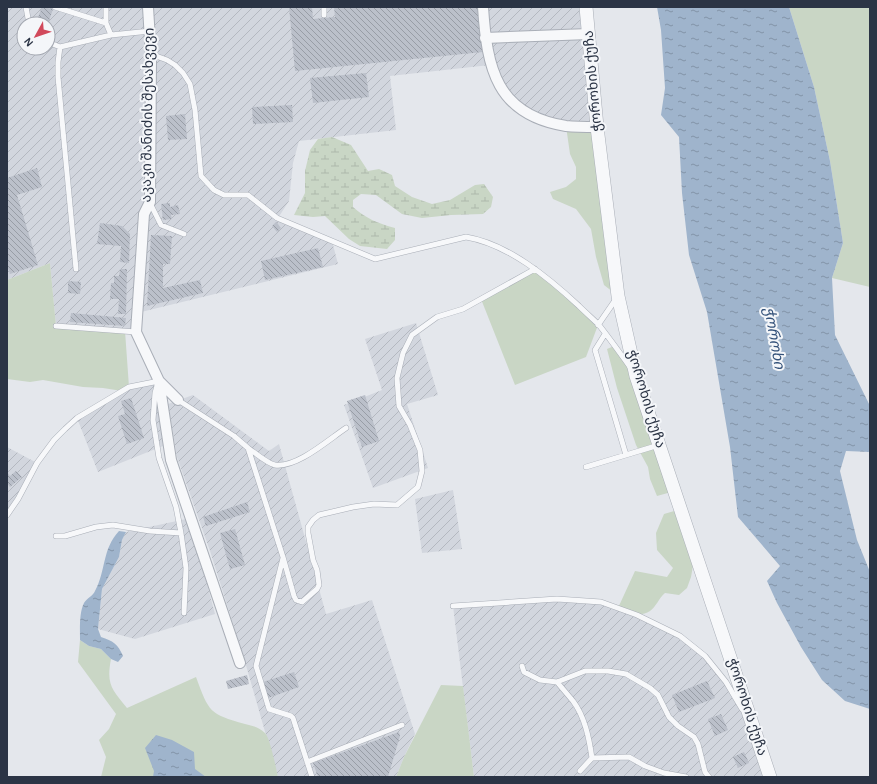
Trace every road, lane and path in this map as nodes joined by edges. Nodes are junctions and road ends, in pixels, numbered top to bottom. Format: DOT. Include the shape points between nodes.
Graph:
graph roads {
  1 [pos="55,7"];
  2 [pos="106,7"];
  3 [pos="148,7"];
  4 [pos="324,7"];
  5 [pos="483,7"];
  6 [pos="586,7"];
  7 [pos="324,15"];
  8 [pos="106,23"];
  9 [pos="150,31"];
  10 [pos="589,34"];
  11 [pos="111,35"];
  12 [pos="485,38"];
  13 [pos="56,45"];
  14 [pos="60,47"];
  15 [pos="151,57"];
  16 [pos="596,127"];
  17 [pos="150,202"];
  18 [pos="184,234"];
  19 [pos="76,269"];
  20 [pos="535,269"];
  21 [pos="618,296"];
  22 [pos="598,325"];
  23 [pos="56,326"];
  24 [pos="136,332"];
  25 [pos="605,334"];
  26 [pos="636,376"];
  27 [pos="159,381"];
  28 [pos="178,400"];
  29 [pos="346,428"];
  30 [pos="660,445"];
  31 [pos="248,448"];
  32 [pos="626,455"];
  33 [pos="586,467"];
  34 [pos="7,515"];
  35 [pos="181,533"];
  36 [pos="56,536"];
  37 [pos="283,557"];
  38 [pos="453,606"];
  39 [pos="184,613"];
  40 [pos="240,664"];
  41 [pos="522,666"];
  42 [pos="557,682"];
  43 [pos="402,726"];
  44 [pos="755,730"];
  45 [pos="592,758"];
  46 [pos="308,762"];
  47 [pos="580,771"];
  48 [pos="312,777"];
  49 [pos="686,777"];
  50 [pos="709,777"];
  51 [pos="770,777"];
  1 -- 8 [label="lane"];
  2 -- 8 [label="lane"];
  3 -- 9 [label="street, აკაკი შანიძის შესახვევი"];
  4 -- 7 [label="lane"];
  5 -- 12 [label="street"];
  6 -- 10 [label="street, ჭოროხის ქუჩა"];
  8 -- 11 [label="lane"];
  9 -- 11 [label="lane"];
  9 -- 15 [label="street, აკაკი შანიძის შესახვევი"];
  10 -- 12 [label="street"];
  10 -- 16 [label="street, ჭოროხის ქუჩა"];
  11 -- 14 [label="lane"];
  12 -- 16 [label="street" via="490,65 511,102 524,112 554,123"];
  13 -- 14 [label="lane"];
  14 -- 19 [label="lane" via="58,77"];
  15 -- 17 [label="street, აკაკი შანიძის შესახვევი"];
  15 -- 20 [label="lane" via="168,60 183,73 190,84 201,176 214,190 233,196 248,195 277,218 375,259 466,237 494,245"];
  16 -- 21 [label="street, ჭოროხის ქუჩა"];
  17 -- 18 [label="lane" via="161,225"];
  17 -- 24 [label="street, აკაკი შანიძის შესახვევი" via="144,214"];
  20 -- 22 [label="lane" via="564,292"];
  20 -- 37 [label="lane" via="463,309 437,317 412,335 403,353 397,378 399,406 420,450 422,471 418,487 397,505 374,504 353,507 319,515 312,520 308,534 319,585 302,602 294,596"];
  21 -- 22 [label="lane"];
  21 -- 26 [label="street, ჭოროხის ქუჩა"];
  22 -- 25 [label="lane"];
  23 -- 24 [label="lane"];
  24 -- 27 [label="street, აკაკი შანიძის შესახვევი"];
  25 -- 26 [label="lane"];
  25 -- 32 [label="lane" via="594,350"];
  26 -- 30 [label="street, ჭოროხის ქუჩა"];
  27 -- 28 [label="street, აკაკი შანიძის შესახვევი"];
  27 -- 34 [label="lane" via="129,387 77,418 64,429 38,463"];
  27 -- 35 [label="lane" via="155,393 153,420 159,458 176,507"];
  27 -- 40 [label="street" via="172,460"];
  28 -- 31 [label="lane, აკაკი შანიძის შესახვევი"];
  29 -- 31 [label="lane, აკაკი შანიძის შესახვევი" via="291,464 274,465"];
  30 -- 32 [label="lane"];
  30 -- 44 [label="street, ჭოროხის ქუჩა"];
  31 -- 37 [label="lane"];
  32 -- 33 [label="lane"];
  35 -- 36 [label="lane" via="113,525"];
  35 -- 39 [label="lane" via="186,568"];
  37 -- 46 [label="lane" via="256,666 269,709 293,718"];
  38 -- 44 [label="lane" via="557,599 601,602 637,615 680,636 706,656 726,682"];
  41 -- 42 [label="lane" via="524,672 540,680"];
  42 -- 45 [label="lane" via="574,702 582,717"];
  42 -- 50 [label="lane" via="585,671 608,671 626,674 650,688 658,695 678,726 694,737"];
  43 -- 46 [label="lane"];
  44 -- 51 [label="street, ჭოროხის ქუჩა"];
  45 -- 47 [label="lane"];
  45 -- 49 [label="lane" via="629,757 664,773"];
  46 -- 48 [label="lane"];
}
